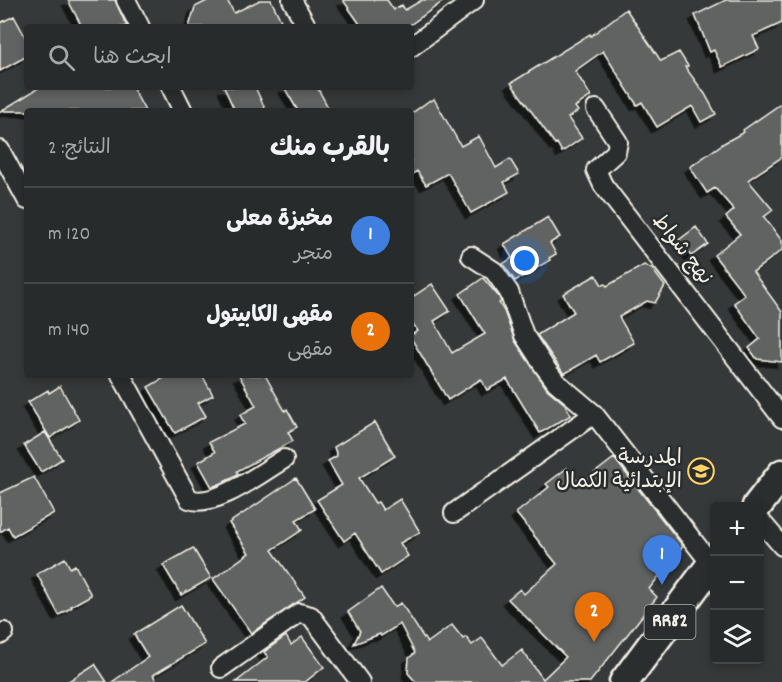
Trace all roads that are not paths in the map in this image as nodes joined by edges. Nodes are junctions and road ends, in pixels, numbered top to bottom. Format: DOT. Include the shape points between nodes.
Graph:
graph roads {
  1 [pos="126,0"];
  2 [pos="292,0"];
  3 [pos="474,0"];
  4 [pos="138,24"];
  5 [pos="305,24"];
  6 [pos="414,45"];
  7 [pos="172,90"];
  8 [pos="182,108"];
  9 [pos="596,109"];
  10 [pos="0,150"];
  11 [pos="24,194"];
  12 [pos="471,256"];
  13 [pos="123,378"];
  14 [pos="594,414"];
  15 [pos="782,417"];
  16 [pos="284,459"];
  17 [pos="782,474"];
  18 [pos="760,502"];
  19 [pos="454,513"];
  20 [pos="764,526"];
  21 [pos="782,546"];
  22 [pos="710,559"];
  23 [pos="710,567"];
  24 [pos="221,668"];
  25 [pos="360,682"];
  26 [pos="624,682"];
  1 -- 4 [label="street"];
  2 -- 5 [label="street"];
  3 -- 6 [label="street"];
  7 -- 8 [label="street"];
  9 -- 15 [label="street, نهج شواط" via="618,142 616,152 596,170 603,185"];
  10 -- 11 [label="street"];
  12 -- 14 [label="street" via="494,272 509,292 524,335 556,382"];
  13 -- 16 [label="street" via="189,499 219,498"];
  14 -- 19 [label="street"];
  14 -- 22 [label="street"];
  17 -- 18 [label="main road"];
  20 -- 21 [label="street"];
  23 -- 26 [label="main road, RR82"];
  24 -- 25 [label="street" via="300,613 311,616"];
}
